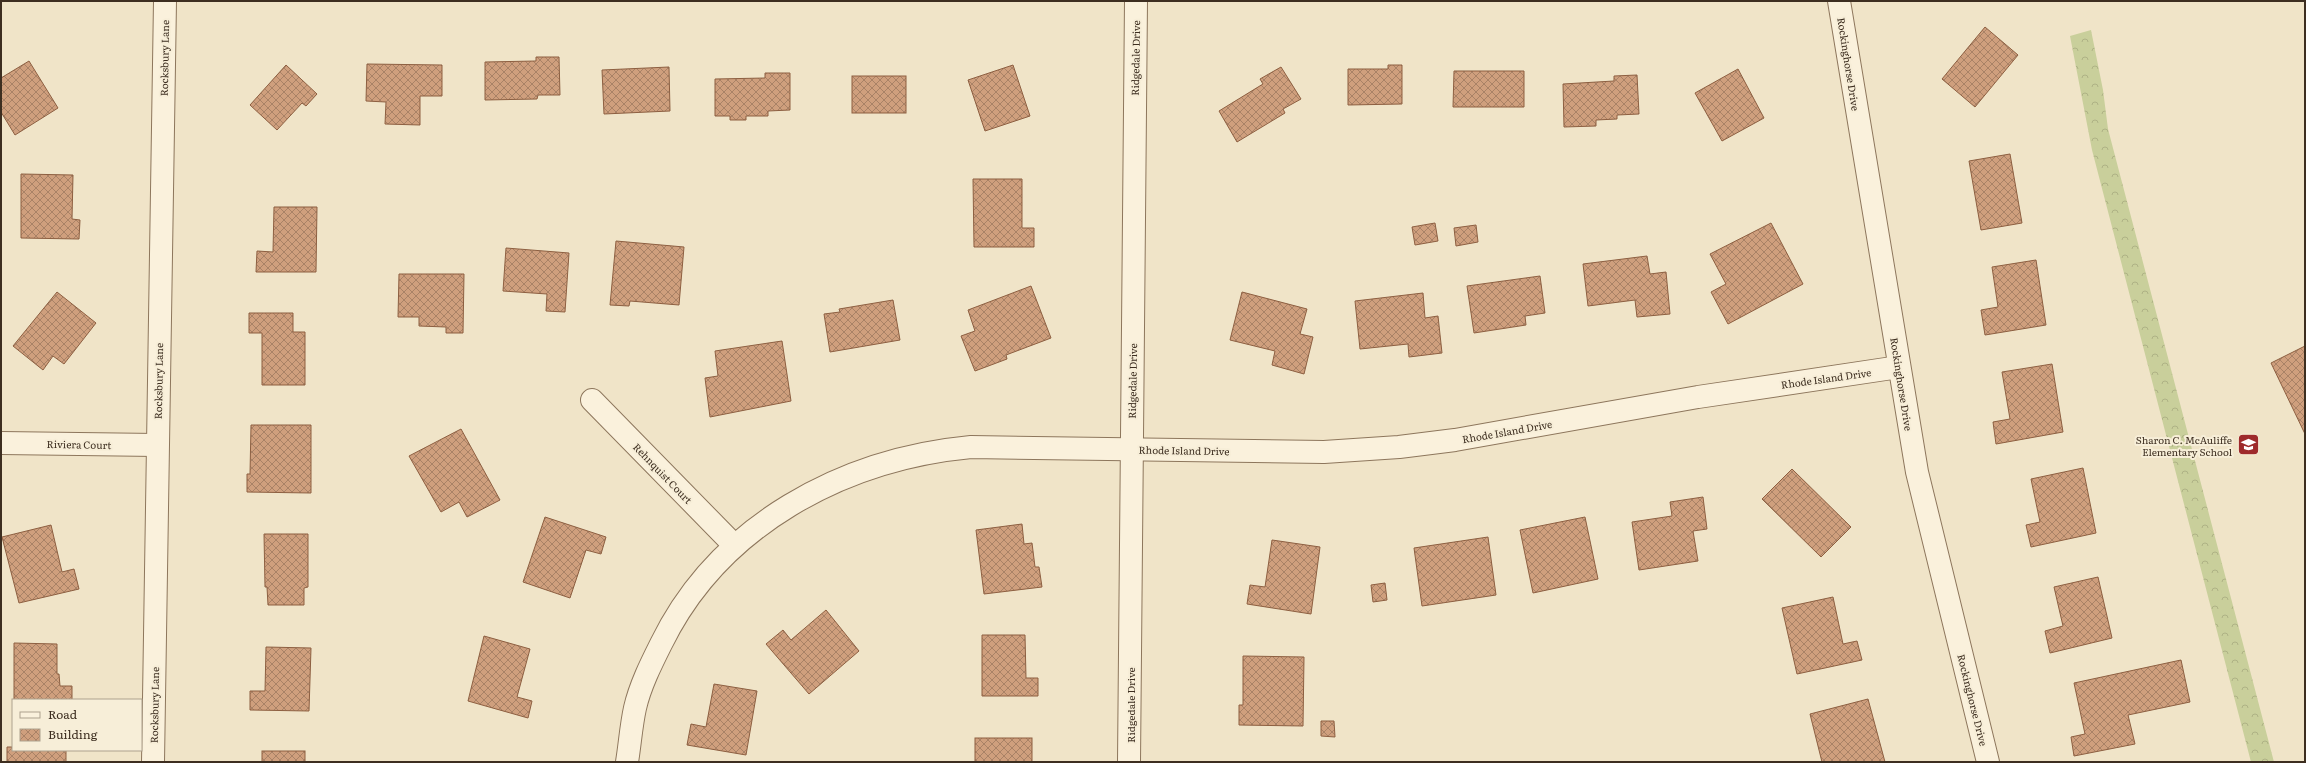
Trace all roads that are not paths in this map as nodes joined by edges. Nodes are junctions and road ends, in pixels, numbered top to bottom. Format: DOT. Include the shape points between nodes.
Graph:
graph roads {
  1 [pos="165,1"];
  2 [pos="1136,1"];
  3 [pos="1839,1"];
  4 [pos="1899,367"];
  5 [pos="592,400"];
  6 [pos="1,443"];
  7 [pos="157,445"];
  8 [pos="1132,449"];
  9 [pos="734,545"];
  10 [pos="153,762"];
  11 [pos="627,762"];
  12 [pos="1129,762"];
  13 [pos="1988,762"];
  1 -- 7 [label="street, Rocksbury Lane"];
  2 -- 8 [label="street, Ridgedale Drive"];
  3 -- 4 [label="street, Rockinghorse Drive"];
  4 -- 8 [label="street, Rhode Island Drive" via="1698,397 1455,440 1399,447 1324,452"];
  4 -- 13 [label="street, Rockinghorse Drive" via="1917,472"];
  5 -- 9 [label="street, Rehnquist Court"];
  6 -- 7 [label="street, Riviera Court"];
  7 -- 10 [label="street, Rocksbury Lane"];
  8 -- 9 [label="street, Rhode Island Drive" via="971,447 889,461 833,481 780,510"];
  8 -- 12 [label="street, Ridgedale Drive"];
  9 -- 11 [label="street, Rhode Island Drive" via="704,576 677,613 656,653 635,707"];
}
